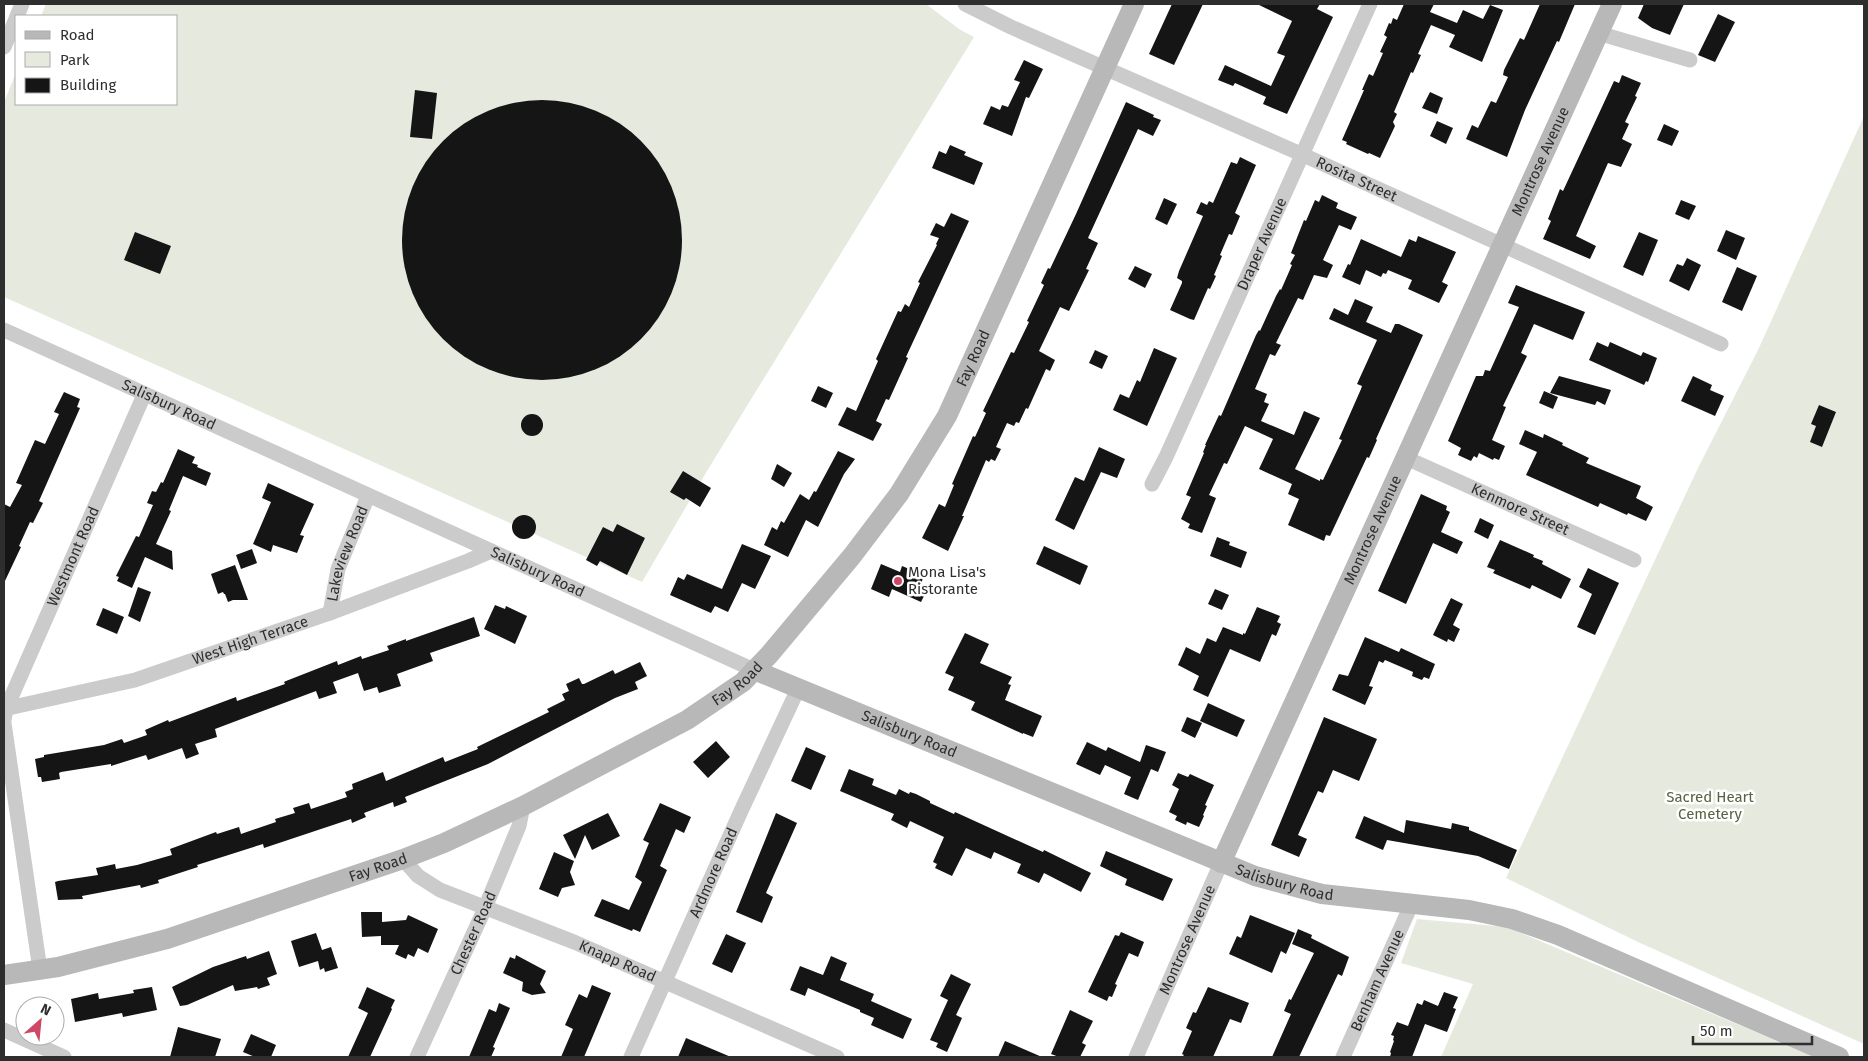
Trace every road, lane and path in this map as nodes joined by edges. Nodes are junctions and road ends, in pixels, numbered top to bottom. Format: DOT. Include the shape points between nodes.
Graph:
graph roads {
  1 [pos="965,4"];
  2 [pos="1134,4"];
  3 [pos="1370,4"];
  4 [pos="1612,4"];
  5 [pos="15,22"];
  6 [pos="1598,33"];
  7 [pos="4,46"];
  8 [pos="1690,60"];
  9 [pos="1105,68"];
  10 [pos="1301,154"];
  11 [pos="1502,245"];
  12 [pos="4,330"];
  13 [pos="1721,344"];
  14 [pos="144,395"];
  15 [pos="1406,458"];
  16 [pos="1152,484"];
  17 [pos="368,496"];
  18 [pos="491,551"];
  19 [pos="1634,560"];
  20 [pos="330,613"];
  21 [pos="754,670"];
  22 [pos="798,689"];
  23 [pos="4,715"];
  24 [pos="523,806"];
  25 [pos="403,859"];
  26 [pos="1221,863"];
  27 [pos="1412,903"];
  28 [pos="485,908"];
  29 [pos="40,970"];
  30 [pos="4,975"];
  31 [pos="664,982"];
  32 [pos="4,1030"];
  33 [pos="64,1057"];
  34 [pos="417,1057"];
  35 [pos="631,1057"];
  36 [pos="837,1057"];
  37 [pos="1136,1057"];
  38 [pos="1343,1057"];
  39 [pos="1839,1057"];
  1 -- 9 [label="street, Rosita Street"];
  2 -- 9 [label="street, Fay Road"];
  3 -- 10 [label="street, Draper Avenue"];
  4 -- 6 [label="street, Montrose Avenue"];
  5 -- 7 [label="street"];
  6 -- 8 [label="street"];
  6 -- 11 [label="street, Montrose Avenue"];
  9 -- 10 [label="street, Rosita Street"];
  9 -- 21 [label="street, Fay Road" via="946,416 899,494 852,556"];
  10 -- 11 [label="street, Rosita Street"];
  10 -- 16 [label="street, Draper Avenue"];
  11 -- 13 [label="street, Rosita Street"];
  11 -- 15 [label="street, Montrose Avenue"];
  12 -- 14 [label="street, Salisbury Road"];
  14 -- 17 [label="street, Salisbury Road"];
  14 -- 23 [label="street, Westmont Road"];
  15 -- 19 [label="street, Kenmore Street"];
  15 -- 26 [label="street, Montrose Avenue"];
  17 -- 18 [label="street, Salisbury Road"];
  17 -- 20 [label="street, Lakeview Road" via="338,569"];
  18 -- 20 [label="street, West High Terrace"];
  18 -- 21 [label="street, Salisbury Road"];
  20 -- 23 [label="street, West High Terrace" via="134,680"];
  21 -- 22 [label="street, Salisbury Road"];
  21 -- 24 [label="street, Fay Road" via="743,682 687,720"];
  22 -- 26 [label="street, Salisbury Road"];
  22 -- 31 [label="street, Ardmore Road"];
  23 -- 29 [label="street"];
  24 -- 25 [label="street, Fay Road" via="444,844"];
  24 -- 28 [label="street, Chester Road" via="519,826"];
  25 -- 28 [label="street, Knapp Road" via="418,876 440,890"];
  25 -- 29 [label="street, Fay Road" via="167,938"];
  26 -- 27 [label="street, Salisbury Road" via="1322,894"];
  26 -- 37 [label="street, Montrose Avenue"];
  27 -- 38 [label="street, Benham Avenue"];
  27 -- 39 [label="street, Salisbury Road" via="1512,919 1558,935"];
  28 -- 31 [label="street, Knapp Road" via="574,942"];
  28 -- 34 [label="street, Chester Road"];
  29 -- 30 [label="street, Fay Road"];
  31 -- 35 [label="street, Ardmore Road"];
  31 -- 36 [label="street, Knapp Road"];
  32 -- 33 [label="street"];
}
